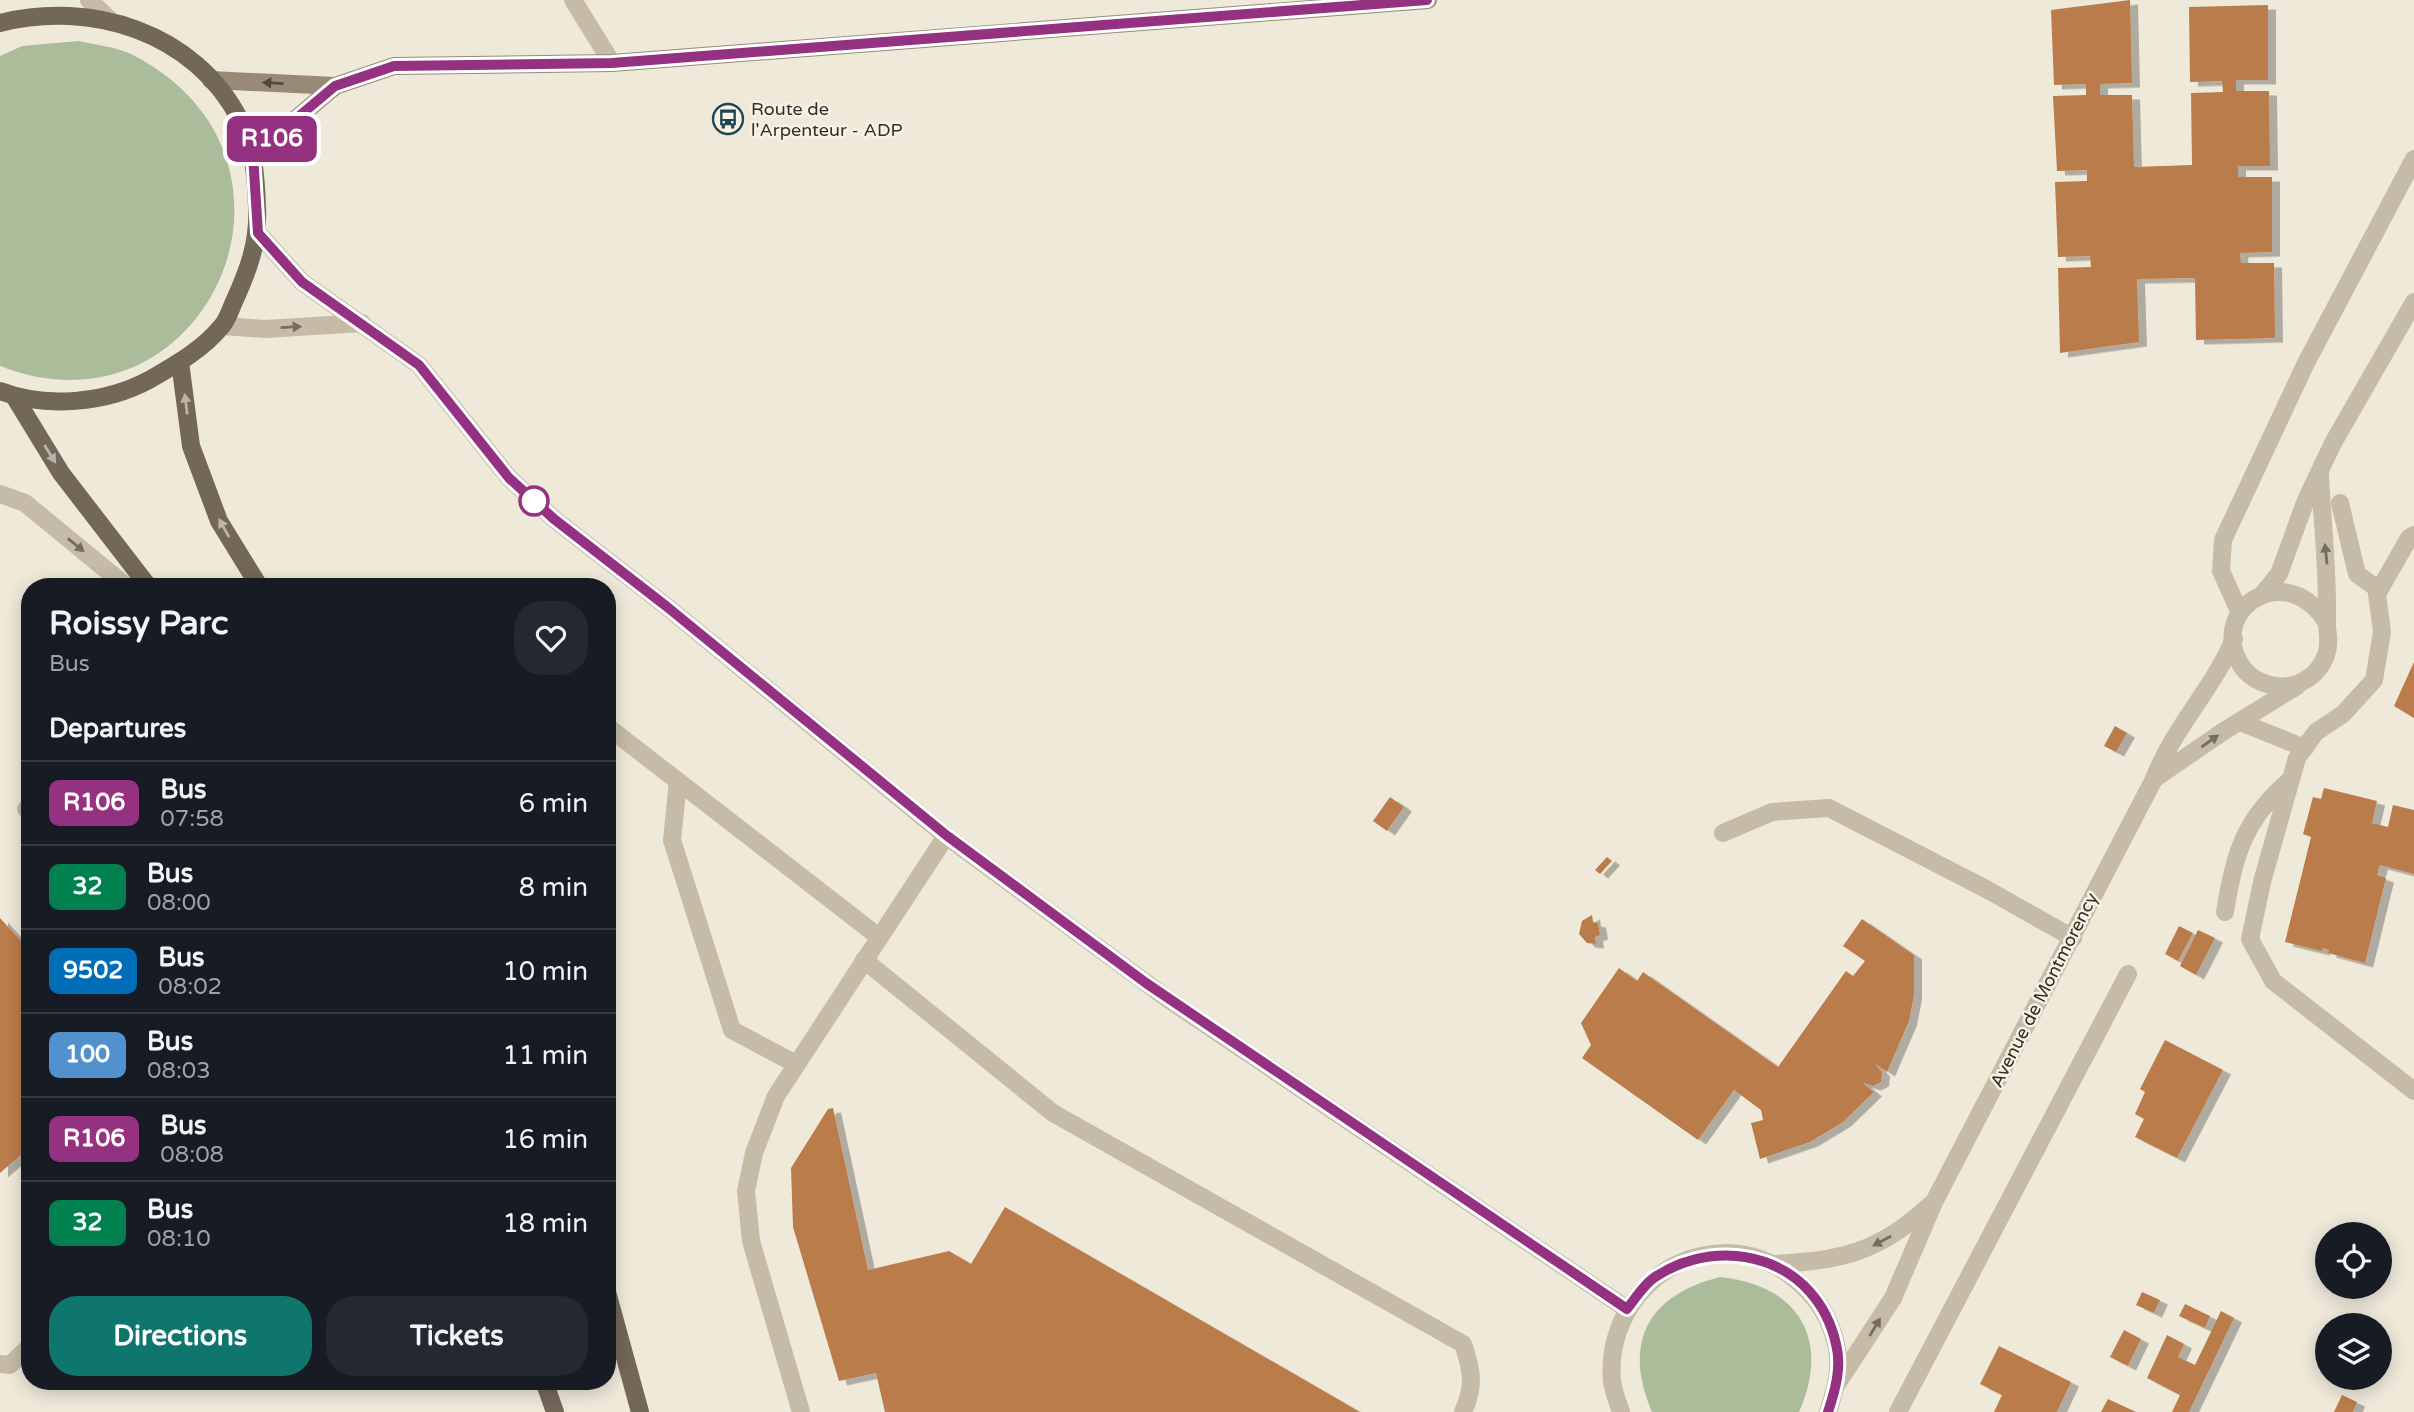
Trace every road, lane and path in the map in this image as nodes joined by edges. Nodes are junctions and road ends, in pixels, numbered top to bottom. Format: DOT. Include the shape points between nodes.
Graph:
graph roads {
  1 [pos="89,0"];
  2 [pos="573,0"];
  3 [pos="1428,0"];
  4 [pos="108,19"];
  5 [pos="0,23"];
  6 [pos="612,63"];
  7 [pos="211,80"];
  8 [pos="335,86"];
  9 [pos="253,155"];
  10 [pos="2414,159"];
  11 [pos="258,233"];
  12 [pos="2414,302"];
  13 [pos="362,323"];
  14 [pos="223,326"];
  15 [pos="180,362"];
  16 [pos="7,394"];
  17 [pos="2320,473"];
  18 [pos="0,494"];
  19 [pos="2340,503"];
  20 [pos="2412,532"];
  21 [pos="116,578"];
  22 [pos="142,578"];
  23 [pos="254,578"];
  24 [pos="2379,590"];
  25 [pos="2262,595"];
  26 [pos="2240,613"];
  27 [pos="2326,622"];
  28 [pos="2234,639"];
  29 [pos="2303,682"];
  30 [pos="2240,722"];
  31 [pos="616,733"];
  32 [pos="2305,748"];
  33 [pos="2154,779"];
  34 [pos="2291,779"];
  35 [pos="677,781"];
  36 [pos="1723,833"];
  37 [pos="946,835"];
  38 [pos="2225,912"];
  39 [pos="879,937"];
  40 [pos="2073,938"];
  41 [pos="864,960"];
  42 [pos="2128,974"];
  43 [pos="796,1064"];
  44 [pos="2414,1091"];
  45 [pos="1935,1200"];
  46 [pos="1771,1264"];
  47 [pos="1627,1309"];
  48 [pos="616,1325"];
  49 [pos="21,1355"];
  50 [pos="0,1364"];
  51 [pos="1837,1384"];
  52 [pos="547,1390"];
  53 [pos="555,1412"];
  54 [pos="640,1412"];
  55 [pos="802,1412"];
  56 [pos="1463,1412"];
  57 [pos="1621,1412"];
  58 [pos="1828,1412"];
  59 [pos="1898,1412"];
  1 -- 4 [label="street"];
  2 -- 6 [label="street"];
  3 -- 6 [label="main road"];
  4 -- 5 [label="main road" via="79,12 29,14"];
  4 -- 7 [label="main road" via="129,23 174,46"];
  6 -- 8 [label="main road" via="394,66"];
  8 -- 7 [label="main road, one-way"];
  7 -- 9 [label="main road" via="240,119"];
  8 -- 9 [label="main road"];
  9 -- 11 [label="main road"];
  10 -- 26 [label="street" via="2306,363 2224,540 2221,571"];
  11 -- 13 [label="street" via="302,282"];
  11 -- 14 [label="main road" via="250,267"];
  12 -- 17 [label="street"];
  14 -- 13 [label="street, one-way"];
  13 -- 37 [label="street" via="419,365 509,478 554,519"];
  14 -- 15 [label="main road"];
  15 -- 16 [label="main road" via="129,390 83,400"];
  23 -- 15 [label="main road, one-way" via="219,521 191,446"];
  16 -- 22 [label="main road, one-way"];
  17 -- 25 [label="street" via="2279,573"];
  27 -- 17 [label="street, one-way" via="2329,578"];
  18 -- 21 [label="street, one-way" via="24,503"];
  19 -- 24 [label="street" via="2357,573"];
  20 -- 24 [label="street"];
  24 -- 32 [label="street" via="2382,632 2374,680 2343,714 2316,732"];
  25 -- 26 [label="street"];
  25 -- 27 [label="street" via="2290,592 2305,598 2318,607"];
  26 -- 28 [label="street"];
  27 -- 29 [label="street" via="2327,653 2320,667"];
  28 -- 29 [label="street" via="2238,662 2249,675 2278,687"];
  28 -- 33 [label="street, Avenue de Montmorency" via="2217,674 2164,752"];
  29 -- 30 [label="street, Avenue de Montmorency"];
  30 -- 32 [label="street"];
  33 -- 30 [label="street, Avenue de Montmorency, one-way"];
  31 -- 35 [label="street"];
  32 -- 34 [label="street"];
  33 -- 40 [label="street, Avenue de Montmorency"];
  34 -- 38 [label="street" via="2266,800 2245,833 2232,867"];
  34 -- 44 [label="street" via="2250,939 2273,981"];
  35 -- 39 [label="street"];
  35 -- 43 [label="street" via="672,840 732,1030"];
  36 -- 40 [label="street" via="1772,812 1829,808"];
  37 -- 39 [label="street"];
  37 -- 47 [label="street" via="1168,999"];
  39 -- 41 [label="street"];
  40 -- 45 [label="street, Avenue de Montmorency"];
  41 -- 43 [label="street"];
  41 -- 56 [label="street" via="1054,1113 1462,1344 1472,1369 1471,1394"];
  42 -- 59 [label="street"];
  43 -- 55 [label="street" via="776,1096 754,1153 746,1191 751,1241"];
  45 -- 46 [label="street, Avenue de Montmorency, one-way" via="1890,1238 1863,1251 1813,1263"];
  51 -- 45 [label="street, Avenue de Montmorency, one-way" via="1892,1298"];
  46 -- 47 [label="street" via="1725,1253 1686,1260 1652,1279"];
  46 -- 51 [label="street" via="1798,1279 1823,1309 1837,1345"];
  47 -- 57 [label="street" via="1613,1345 1612,1384"];
  48 -- 54 [label="main road"];
  49 -- 50 [label="street" via="10,1365"];
  51 -- 58 [label="street"];
  52 -- 53 [label="main road"];
}
